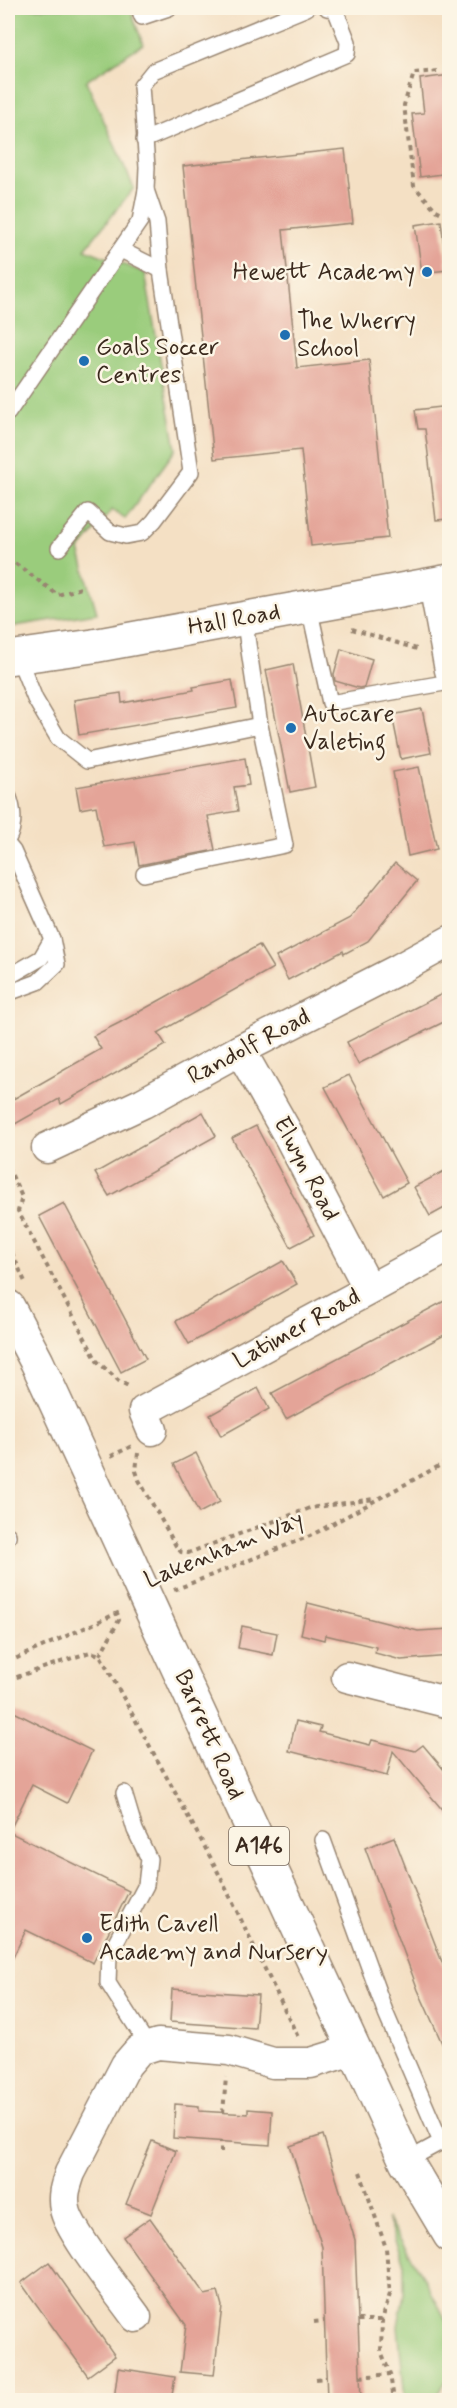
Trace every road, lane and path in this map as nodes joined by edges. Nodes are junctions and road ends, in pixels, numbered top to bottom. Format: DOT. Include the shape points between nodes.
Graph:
graph roads {
  1 [pos="139,8"];
  2 [pos="169,8"];
  3 [pos="308,8"];
  4 [pos="327,8"];
  5 [pos="437,71"];
  6 [pos="144,140"];
  7 [pos="146,190"];
  8 [pos="450,217"];
  9 [pos="121,250"];
  10 [pos="161,270"];
  11 [pos="8,413"];
  12 [pos="59,548"];
  13 [pos="8,558"];
  14 [pos="442,583"];
  15 [pos="81,588"];
  16 [pos="309,607"];
  17 [pos="244,617"];
  18 [pos="11,660"];
  19 [pos="448,661"];
  20 [pos="450,682"];
  21 [pos="260,725"];
  22 [pos="8,795"];
  23 [pos="8,839"];
  24 [pos="8,845"];
  25 [pos="144,874"];
  26 [pos="52,939"];
  27 [pos="450,941"];
  28 [pos="8,976"];
  29 [pos="8,993"];
  30 [pos="240,1050"];
  31 [pos="47,1148"];
  32 [pos="8,1167"];
  33 [pos="450,1246"];
  34 [pos="8,1287"];
  35 [pos="369,1289"];
  36 [pos="8,1307"];
  37 [pos="37,1362"];
  38 [pos="142,1418"];
  39 [pos="115,1454"];
  40 [pos="450,1460"];
  41 [pos="379,1499"];
  42 [pos="170,1592"];
  43 [pos="126,1609"];
  44 [pos="116,1613"];
  45 [pos="100,1655"];
  46 [pos="8,1662"];
  47 [pos="347,1677"];
  48 [pos="8,1680"];
  49 [pos="450,1703"];
  50 [pos="124,1793"];
  51 [pos="323,1840"];
  52 [pos="300,2041"];
  53 [pos="149,2047"];
  54 [pos="229,2050"];
  55 [pos="353,2050"];
  56 [pos="223,2112"];
  57 [pos="221,2142"];
  58 [pos="220,2152"];
  59 [pos="406,2161"];
  60 [pos="360,2172"];
  61 [pos="450,2235"];
  62 [pos="136,2317"];
  63 [pos="358,2320"];
  64 [pos="382,2320"];
  65 [pos="324,2321"];
  66 [pos="314,2322"];
  67 [pos="390,2374"];
  68 [pos="360,2377"];
  69 [pos="326,2378"];
  70 [pos="316,2379"];
  71 [pos="394,2400"];
  1 -- 2 [label="lane" via="142,17"];
  3 -- 6 [label="lane" via="153,71 141,86"];
  4 -- 6 [label="lane" via="335,9 348,42 347,54"];
  5 -- 8 [label="path" via="414,73 404,105 414,186 436,210"];
  6 -- 7 [label="lane"];
  7 -- 9 [label="lane" via="140,221"];
  7 -- 10 [label="lane" via="157,222"];
  9 -- 10 [label="lane"];
  9 -- 11 [label="lane"];
  10 -- 12 [label="lane" via="191,472 142,533 126,536 110,532 88,512"];
  13 -- 15 [label="path" via="58,595"];
  14 -- 16 [label="main road, Hall Road"];
  14 -- 19 [label="street"];
  16 -- 17 [label="main road, Hall Road"];
  16 -- 19 [label="path" via="342,626"];
  16 -- 20 [label="lane" via="330,703"];
  17 -- 18 [label="main road, Hall Road"];
  17 -- 21 [label="lane"];
  18 -- 21 [label="lane" via="58,738 87,761"];
  21 -- 25 [label="lane" via="285,845"];
  22 -- 23 [label="lane" via="12,831"];
  24 -- 26 [label="lane"];
  26 -- 28 [label="lane" via="41,958"];
  26 -- 29 [label="lane" via="57,964 38,982"];
  27 -- 30 [label="street, Randolf Road"];
  30 -- 31 [label="street, Randolf Road" via="143,1104"];
  30 -- 35 [label="street, Elwyn Road"];
  32 -- 38 [label="path" via="22,1197 18,1211 97,1361 119,1381"];
  33 -- 35 [label="street, Latimer Road"];
  34 -- 37 [label="main road, Barrett Road / A146"];
  35 -- 38 [label="street, Latimer Road"];
  36 -- 37 [label="main road, Barrett Road / A146"];
  37 -- 55 [label="main road, Barrett Road / A146, bridge"];
  38 -- 39 [label="path"];
  38 -- 41 [label="path" via="136,1471 181,1552 188,1553 310,1508"];
  40 -- 41 [label="path, Lakenham Way"];
  41 -- 42 [label="path, Lakenham Way" via="310,1536"];
  43 -- 44 [label="path, Lakenham Way"];
  44 -- 45 [label="path" via="119,1620"];
  44 -- 46 [label="path, Lakenham Way"];
  45 -- 48 [label="path" via="90,1652"];
  45 -- 52 [label="path" via="213,1862"];
  47 -- 49 [label="street"];
  50 -- 53 [label="lane" via="149,1859 146,1885 109,1955 108,1983"];
  51 -- 59 [label="lane" via="386,2014 441,2142"];
  53 -- 54 [label="street" via="174,2044"];
  53 -- 62 [label="street" via="139,2050 126,2065 64,2191 65,2211 77,2235"];
  54 -- 55 [label="street" via="273,2063 311,2063"];
  54 -- 56 [label="path"];
  55 -- 59 [label="main road, Barrett Road / A146"];
  57 -- 58 [label="path"];
  59 -- 61 [label="main road, Barrett Road / A146"];
  60 -- 64 [label="path" via="386,2248 390,2294"];
  63 -- 64 [label="path"];
  64 -- 67 [label="path" via="381,2351"];
  65 -- 66 [label="path"];
  67 -- 68 [label="path"];
  67 -- 71 [label="path"];
  69 -- 70 [label="path"];
}
